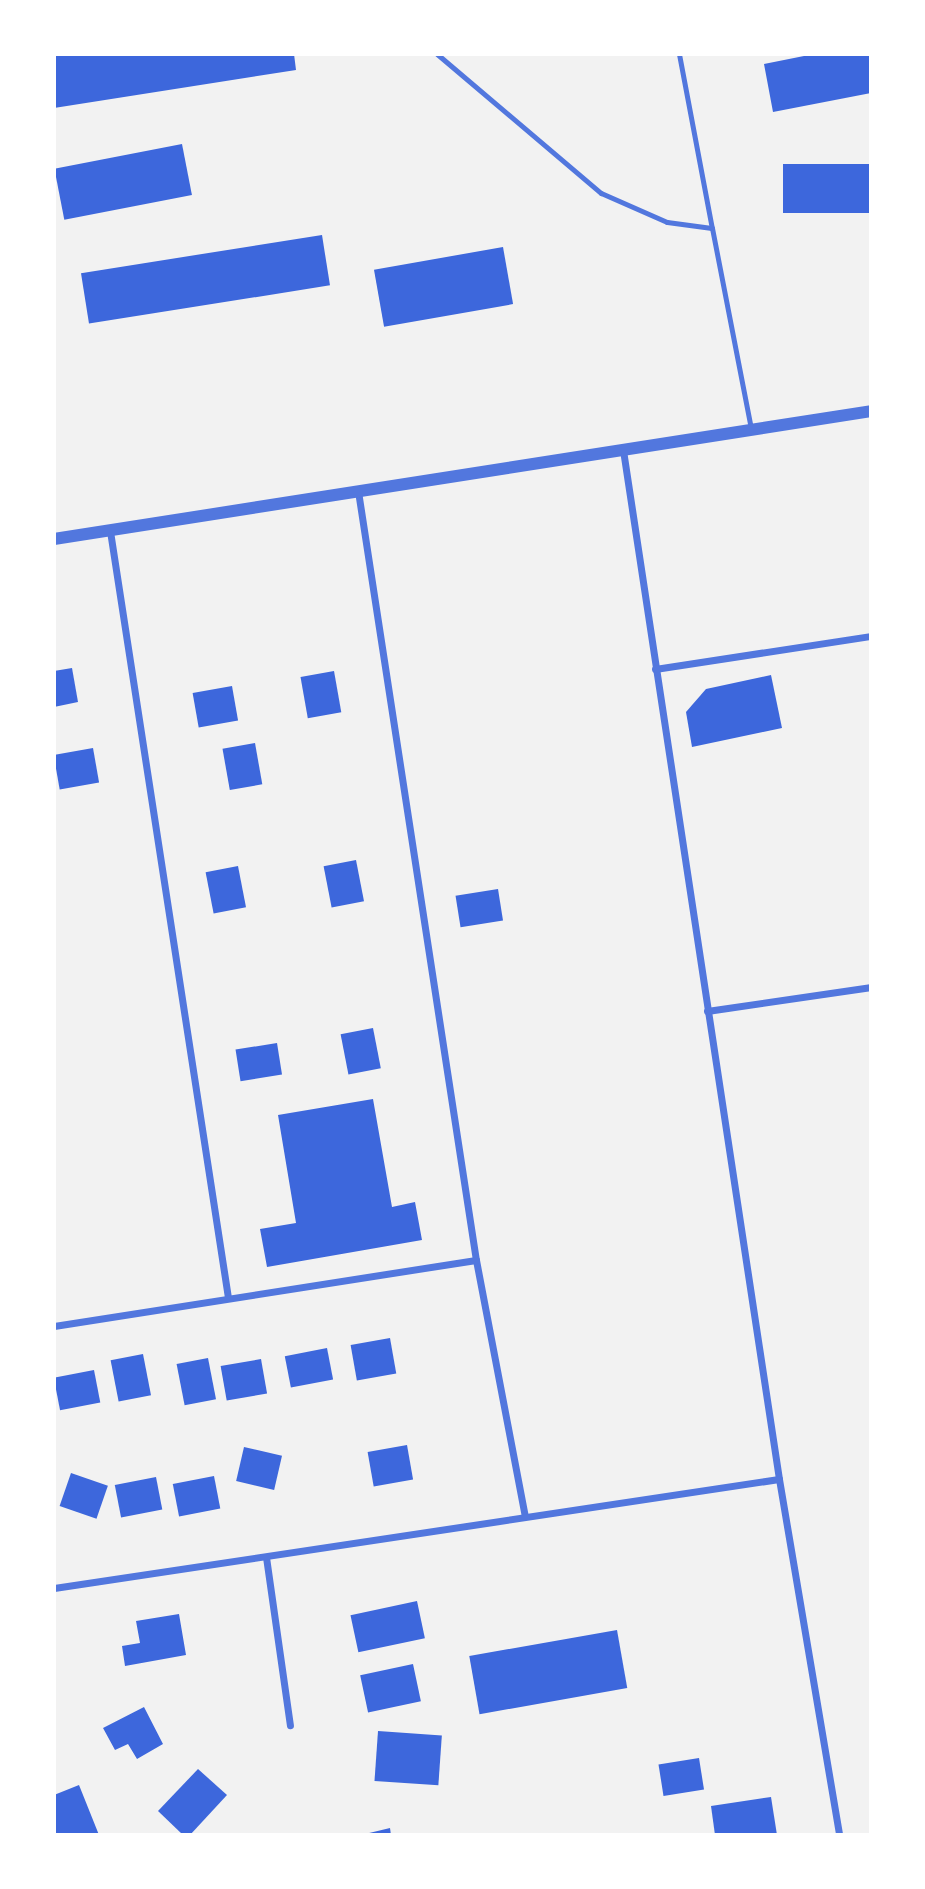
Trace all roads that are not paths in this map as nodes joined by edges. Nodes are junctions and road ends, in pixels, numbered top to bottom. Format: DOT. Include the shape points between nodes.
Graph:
graph roads {
  1 [pos="437,54"];
  2 [pos="679,54"];
  3 [pos="712,228"];
  4 [pos="871,411"];
  5 [pos="751,429"];
  6 [pos="623,449"];
  7 [pos="358,491"];
  8 [pos="110,531"];
  9 [pos="54,539"];
  10 [pos="871,636"];
  11 [pos="655,669"];
  12 [pos="871,987"];
  13 [pos="707,1011"];
  14 [pos="476,1260"];
  15 [pos="228,1297"];
  16 [pos="54,1326"];
  17 [pos="779,1479"];
  18 [pos="525,1516"];
  19 [pos="266,1557"];
  20 [pos="54,1588"];
  21 [pos="290,1725"];
  22 [pos="839,1835"];
  1 -- 3 [label="lane" via="601,193 667,222"];
  2 -- 3 [label="lane"];
  3 -- 5 [label="lane"];
  4 -- 5 [label="street"];
  5 -- 6 [label="street"];
  6 -- 7 [label="street"];
  6 -- 11 [label="street"];
  7 -- 8 [label="street"];
  7 -- 14 [label="street"];
  8 -- 9 [label="street"];
  8 -- 15 [label="street"];
  10 -- 11 [label="street"];
  11 -- 13 [label="street"];
  12 -- 13 [label="street"];
  13 -- 17 [label="street"];
  14 -- 15 [label="street"];
  14 -- 18 [label="street"];
  15 -- 16 [label="street"];
  17 -- 18 [label="street"];
  17 -- 22 [label="street"];
  18 -- 19 [label="street"];
  19 -- 20 [label="street"];
  19 -- 21 [label="street"];
}
